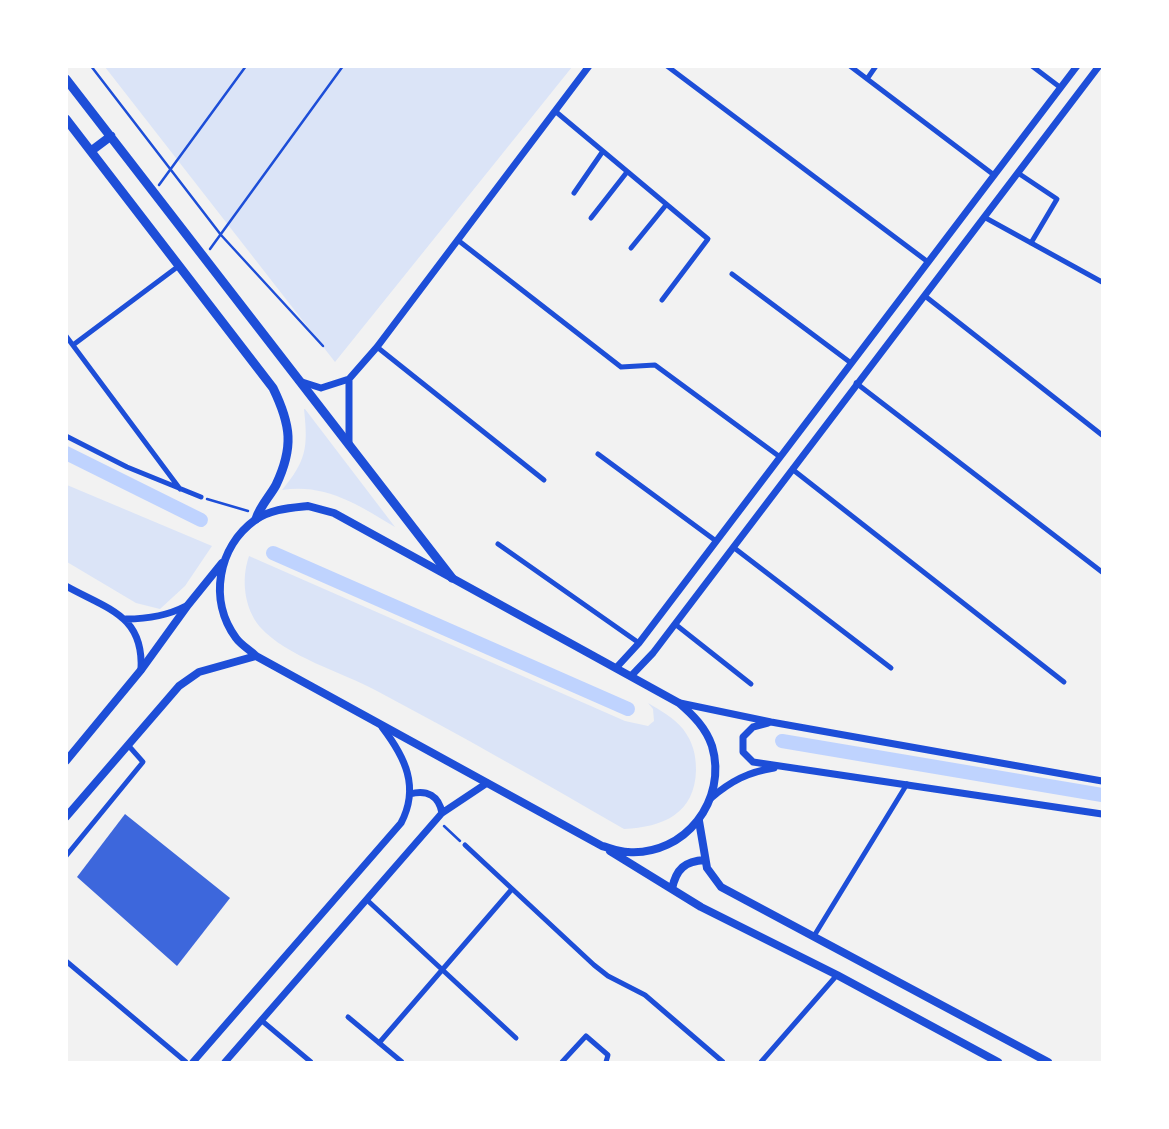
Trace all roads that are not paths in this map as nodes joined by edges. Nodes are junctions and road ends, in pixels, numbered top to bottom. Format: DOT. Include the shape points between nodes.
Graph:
graph roads {
  1 [pos="589,66"];
  2 [pos="667,66"];
  3 [pos="850,66"];
  4 [pos="876,66"];
  5 [pos="1032,66"];
  6 [pos="1077,66"];
  7 [pos="1099,66"];
  8 [pos="66,79"];
  9 [pos="867,79"];
  10 [pos="1061,88"];
  11 [pos="555,111"];
  12 [pos="66,119"];
  13 [pos="111,136"];
  14 [pos="92,150"];
  15 [pos="603,152"];
  16 [pos="627,172"];
  17 [pos="1018,173"];
  18 [pos="994,175"];
  19 [pos="573,193"];
  20 [pos="666,205"];
  21 [pos="984,217"];
  22 [pos="591,218"];
  23 [pos="950,233"];
  24 [pos="459,241"];
  25 [pos="1031,243"];
  26 [pos="964,244"];
  27 [pos="631,248"];
  28 [pos="928,262"];
  29 [pos="180,265"];
  30 [pos="732,274"];
  31 [pos="1102,282"];
  32 [pos="925,296"];
  33 [pos="662,300"];
  34 [pos="66,336"];
  35 [pos="74,345"];
  36 [pos="377,347"];
  37 [pos="851,363"];
  38 [pos="349,379"];
  39 [pos="299,381"];
  40 [pos="856,383"];
  41 [pos="1102,435"];
  42 [pos="66,436"];
  43 [pos="349,447"];
  44 [pos="598,454"];
  45 [pos="780,457"];
  46 [pos="792,469"];
  47 [pos="544,480"];
  48 [pos="180,489"];
  49 [pos="201,497"];
  50 [pos="257,517"];
  51 [pos="716,541"];
  52 [pos="498,544"];
  53 [pos="733,547"];
  54 [pos="224,561"];
  55 [pos="1102,572"];
  56 [pos="452,578"];
  57 [pos="66,586"];
  58 [pos="188,605"];
  59 [pos="127,619"];
  60 [pos="675,624"];
  61 [pos="639,643"];
  62 [pos="653,653"];
  63 [pos="256,656"];
  64 [pos="616,668"];
  65 [pos="891,668"];
  66 [pos="141,670"];
  67 [pos="631,676"];
  68 [pos="1064,682"];
  69 [pos="751,684"];
  70 [pos="679,703"];
  71 [pos="771,722"];
  72 [pos="379,723"];
  73 [pos="128,744"];
  74 [pos="66,761"];
  75 [pos="782,766"];
  76 [pos="1102,781"];
  77 [pos="487,783"];
  78 [pos="907,784"];
  79 [pos="410,794"];
  80 [pos="711,798"];
  81 [pos="1102,814"];
  82 [pos="439,816"];
  83 [pos="66,817"];
  84 [pos="699,821"];
  85 [pos="465,845"];
  86 [pos="602,846"];
  87 [pos="66,856"];
  88 [pos="705,860"];
  89 [pos="512,889"];
  90 [pos="672,889"];
  91 [pos="367,900"];
  92 [pos="814,936"];
  93 [pos="66,961"];
  94 [pos="442,970"];
  95 [pos="837,975"];
  96 [pos="348,1017"];
  97 [pos="261,1020"];
  98 [pos="516,1038"];
  99 [pos="379,1043"];
  100 [pos="764,1061"];
  101 [pos="186,1062"];
  102 [pos="193,1062"];
  103 [pos="225,1062"];
  104 [pos="311,1062"];
  105 [pos="402,1062"];
  106 [pos="562,1062"];
  107 [pos="606,1062"];
  108 [pos="723,1062"];
  109 [pos="998,1062"];
  110 [pos="1048,1062"];
  1 -- 11 [label="street"];
  2 -- 28 [label="street"];
  3 -- 9 [label="street"];
  4 -- 9 [label="street"];
  5 -- 10 [label="street"];
  6 -- 10 [label="street"];
  7 -- 17 [label="street"];
  8 -- 13 [label="main road"];
  9 -- 18 [label="street"];
  10 -- 18 [label="street"];
  11 -- 15 [label="street"];
  11 -- 24 [label="street"];
  12 -- 14 [label="main road"];
  13 -- 14 [label="main road"];
  13 -- 39 [label="main road"];
  14 -- 29 [label="main road"];
  15 -- 16 [label="street"];
  15 -- 19 [label="street"];
  16 -- 20 [label="street"];
  16 -- 22 [label="street"];
  17 -- 21 [label="street"];
  17 -- 25 [label="street" via="1057,199"];
  18 -- 23 [label="street"];
  20 -- 27 [label="street"];
  20 -- 33 [label="street" via="708,239"];
  21 -- 25 [label="street"];
  21 -- 26 [label="street"];
  23 -- 26 [label="street"];
  23 -- 28 [label="street"];
  24 -- 36 [label="street"];
  24 -- 45 [label="street" via="621,367 655,365"];
  25 -- 31 [label="street"];
  26 -- 32 [label="street"];
  28 -- 37 [label="street"];
  29 -- 35 [label="street"];
  29 -- 50 [label="main road" via="273,388 282,407 289,431 288,455"];
  30 -- 37 [label="street"];
  32 -- 40 [label="street"];
  32 -- 41 [label="street"];
  34 -- 35 [label="street"];
  35 -- 48 [label="street"];
  36 -- 38 [label="street"];
  36 -- 47 [label="street"];
  37 -- 45 [label="street"];
  38 -- 39 [label="street" via="321,388"];
  38 -- 43 [label="street"];
  39 -- 43 [label="main road"];
  40 -- 46 [label="street"];
  40 -- 55 [label="street"];
  42 -- 48 [label="street"];
  43 -- 56 [label="main road"];
  44 -- 51 [label="street"];
  45 -- 51 [label="street"];
  46 -- 53 [label="street"];
  46 -- 68 [label="street"];
  48 -- 49 [label="street"];
  50 -- 54 [label="main road"];
  50 -- 56 [label="main road" via="308,506 334,513"];
  51 -- 61 [label="street"];
  52 -- 61 [label="street"];
  53 -- 60 [label="street"];
  53 -- 65 [label="street"];
  54 -- 58 [label="main road"];
  54 -- 63 [label="main road" via="219,588 224,614 236,638"];
  56 -- 64 [label="main road"];
  57 -- 59 [label="street"];
  58 -- 59 [label="street" via="156,617"];
  58 -- 66 [label="main road"];
  59 -- 66 [label="street" via="140,642"];
  60 -- 62 [label="street"];
  60 -- 69 [label="street"];
  61 -- 62 [label="street"];
  61 -- 64 [label="street"];
  62 -- 67 [label="street"];
  63 -- 72 [label="main road"];
  63 -- 73 [label="main road" via="199,672 179,685"];
  64 -- 67 [label="main road"];
  66 -- 74 [label="main road"];
  67 -- 70 [label="main road"];
  70 -- 71 [label="street"];
  70 -- 80 [label="main road" via="699,721 712,745 716,771"];
  71 -- 75 [label="street" via="753,726 743,737 743,751 753,762"];
  71 -- 76 [label="street"];
  72 -- 77 [label="main road"];
  72 -- 79 [label="street" via="408,767"];
  73 -- 83 [label="main road"];
  73 -- 87 [label="street" via="143,762"];
  75 -- 78 [label="street"];
  75 -- 80 [label="street" via="731,781"];
  77 -- 82 [label="street"];
  77 -- 86 [label="main road"];
  78 -- 81 [label="street"];
  78 -- 92 [label="street"];
  79 -- 82 [label="street" via="432,795 441,806"];
  79 -- 102 [label="street" via="401,823"];
  80 -- 84 [label="main road"];
  82 -- 91 [label="street"];
  84 -- 86 [label="main road" via="679,839 654,850 628,852"];
  84 -- 88 [label="main road"];
  85 -- 89 [label="street"];
  86 -- 90 [label="main road"];
  88 -- 90 [label="main road" via="682,867"];
  88 -- 92 [label="main road" via="721,887"];
  89 -- 94 [label="street"];
  89 -- 108 [label="street" via="594,965 645,995"];
  90 -- 95 [label="main road"];
  91 -- 94 [label="street"];
  91 -- 97 [label="street"];
  92 -- 110 [label="main road"];
  93 -- 101 [label="street"];
  94 -- 98 [label="street"];
  94 -- 99 [label="street"];
  95 -- 100 [label="street"];
  95 -- 109 [label="main road"];
  96 -- 99 [label="street"];
  97 -- 103 [label="street"];
  97 -- 104 [label="street"];
  99 -- 105 [label="street"];
  106 -- 107 [label="street" via="586,1036 608,1055"];
}
